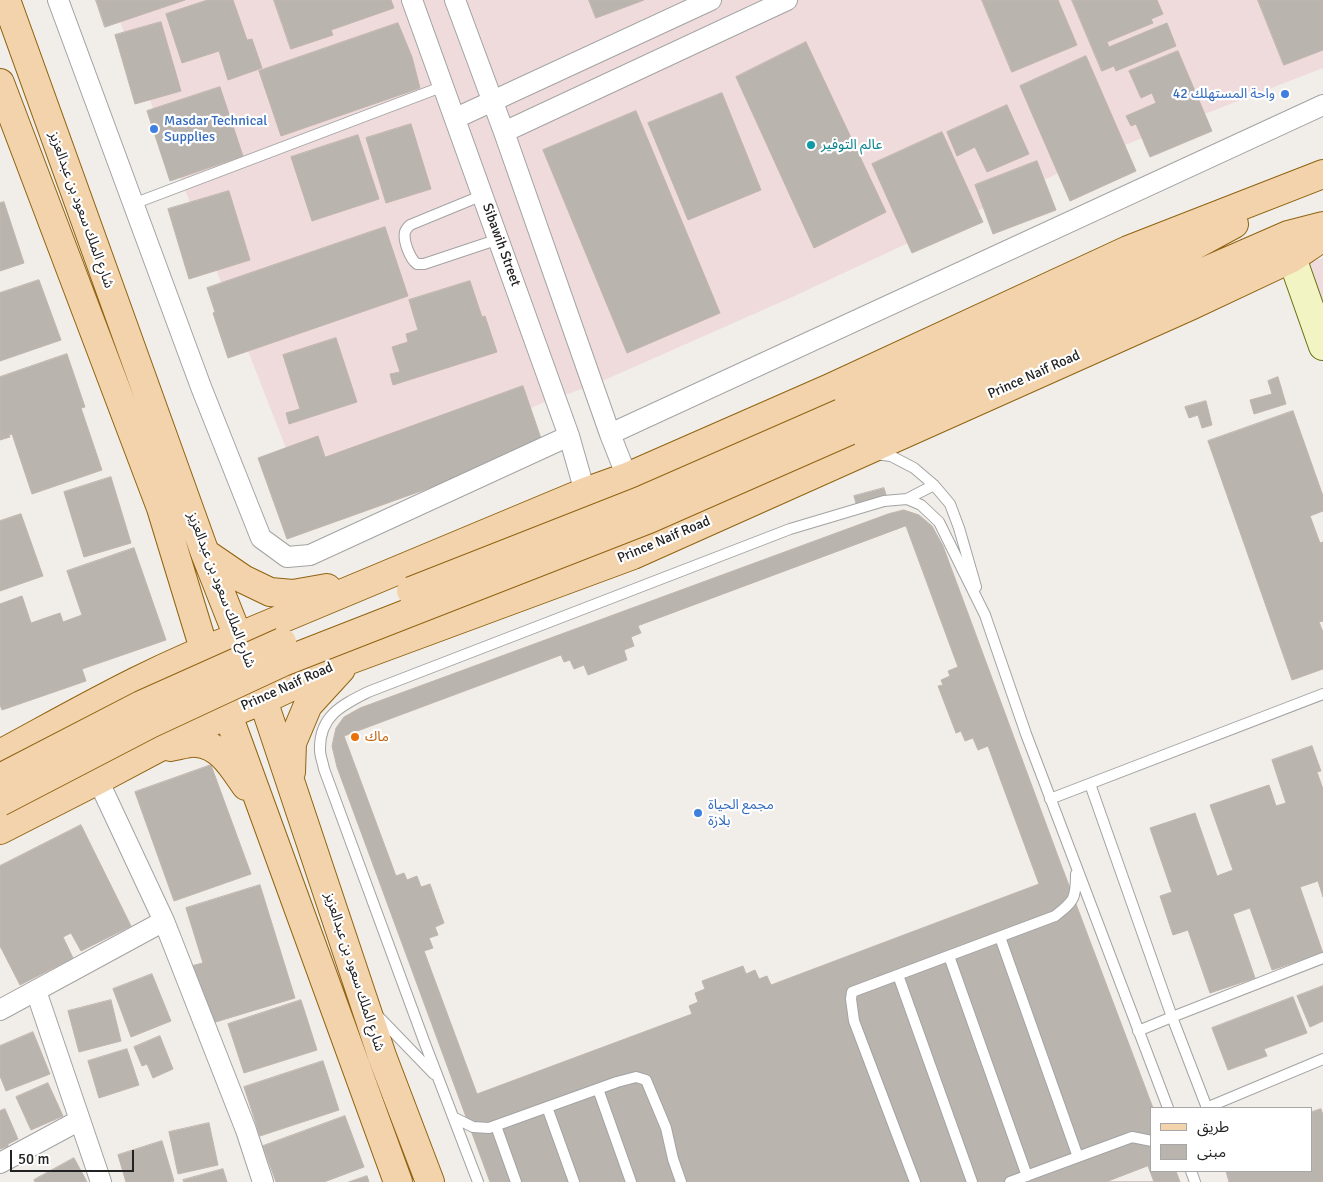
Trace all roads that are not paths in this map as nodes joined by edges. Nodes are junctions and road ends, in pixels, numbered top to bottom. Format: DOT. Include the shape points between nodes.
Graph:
graph roads {
  1 [pos="6,0"];
  2 [pos="58,0"];
  3 [pos="412,0"];
  4 [pos="455,0"];
  5 [pos="711,0"];
  6 [pos="786,0"];
  7 [pos="0,82"];
  8 [pos="444,86"];
  9 [pos="492,101"];
  10 [pos="1323,105"];
  11 [pos="456,118"];
  12 [pos="504,132"];
  13 [pos="1323,175"];
  14 [pos="482,194"];
  15 [pos="134,204"];
  16 [pos="1323,226"];
  17 [pos="1323,237"];
  18 [pos="499,239"];
  19 [pos="1292,258"];
  20 [pos="1323,346"];
  21 [pos="852,432"];
  22 [pos="610,434"];
  23 [pos="569,436"];
  24 [pos="627,477"];
  25 [pos="934,485"];
  26 [pos="585,492"];
  27 [pos="907,499"];
  28 [pos="162,508"];
  29 [pos="205,553"];
  30 [pos="378,578"];
  31 [pos="985,615"];
  32 [pos="238,637"];
  33 [pos="204,649"];
  34 [pos="349,660"];
  35 [pos="120,689"];
  36 [pos="1323,694"];
  37 [pos="263,700"];
  38 [pos="228,714"];
  39 [pos="154,750"];
  40 [pos="0,754"];
  41 [pos="0,778"];
  42 [pos="98,780"];
  43 [pos="290,781"];
  44 [pos="1090,784"];
  45 [pos="1050,799"];
  46 [pos="0,802"];
  47 [pos="264,812"];
  48 [pos="0,830"];
  49 [pos="1076,866"];
  50 [pos="1089,901"];
  51 [pos="1070,905"];
  52 [pos="164,921"];
  53 [pos="1000,937"];
  54 [pos="949,956"];
  55 [pos="1323,958"];
  56 [pos="898,975"];
  57 [pos="36,991"];
  58 [pos="364,1002"];
  59 [pos="0,1010"];
  60 [pos="1172,1017"];
  61 [pos="1138,1031"];
  62 [pos="1323,1059"];
  63 [pos="438,1078"];
  64 [pos="598,1089"];
  65 [pos="547,1107"];
  66 [pos="1168,1107"];
  67 [pos="1206,1107"];
  68 [pos="1208,1107"];
  69 [pos="453,1117"];
  70 [pos="80,1120"];
  71 [pos="496,1126"];
  72 [pos="1150,1141"];
  73 [pos="1078,1157"];
  74 [pos="0,1163"];
  75 [pos="1027,1176"];
  76 [pos="101,1182"];
  77 [pos="263,1182"];
  78 [pos="398,1182"];
  79 [pos="430,1182"];
  80 [pos="478,1182"];
  81 [pos="516,1182"];
  82 [pos="574,1182"];
  83 [pos="631,1182"];
  84 [pos="681,1182"];
  85 [pos="915,1182"];
  86 [pos="972,1182"];
  87 [pos="1010,1182"];
  1 -- 29 [label="main road, شارع الملك سعود بن عبدالعزيز"];
  2 -- 15 [label="street"];
  3 -- 8 [label="street, Sibawih Street"];
  4 -- 9 [label="street"];
  5 -- 9 [label="street"];
  6 -- 12 [label="street"];
  7 -- 28 [label="main road, شارع الملك سعود بن عبدالعزيز"];
  8 -- 11 [label="street, Sibawih Street"];
  8 -- 15 [label="lane"];
  9 -- 11 [label="street"];
  9 -- 12 [label="street"];
  10 -- 22 [label="street"];
  11 -- 14 [label="street, Sibawih Street"];
  12 -- 22 [label="street"];
  13 -- 21 [label="main road"];
  13 -- 24 [label="main road" via="1128,250 839,384"];
  14 -- 18 [label="street, Sibawih Street"];
  14 -- 18 [label="lane" via="410,225 404,236 410,257 417,264 424,264"];
  15 -- 23 [label="street" via="261,538 288,557 310,555"];
  16 -- 21 [label="main road" via="1288,235 1173,285"];
  17 -- 19 [label="main road, Prince Naif Road"];
  18 -- 23 [label="street, Sibawih Street"];
  19 -- 20 [label="street" via="1311,297"];
  19 -- 21 [label="main road, Prince Naif Road" via="918,427"];
  21 -- 25 [label="lane" via="914,468"];
  21 -- 34 [label="main road, Prince Naif Road" via="634,554"];
  21 -- 41 [label="main road, bridge" via="640,501 275,645 142,705"];
  21 -- 46 [label="main road, bridge" via="649,519 283,662 150,724"];
  22 -- 24 [label="street"];
  23 -- 26 [label="street, Sibawih Street"];
  24 -- 26 [label="main road"];
  25 -- 27 [label="lane"];
  25 -- 31 [label="lane" via="950,504"];
  26 -- 30 [label="main road"];
  27 -- 31 [label="lane" via="921,505 939,522"];
  27 -- 63 [label="lane" via="884,501 790,529 368,692 344,704 332,715 322,732 320,751 324,769"];
  28 -- 33 [label="main road, شارع الملك سعود بن عبدالعزيز"];
  28 -- 35 [label="main road" via="186,628 180,642"];
  29 -- 30 [label="main road" via="243,579 270,592 293,594"];
  29 -- 32 [label="main road, شارع الملك سعود بن عبدالعزيز"];
  30 -- 32 [label="main road"];
  31 -- 45 [label="lane"];
  32 -- 33 [label="main road"];
  32 -- 37 [label="main road, شارع الملك سعود بن عبدالعزيز"];
  33 -- 35 [label="main road"];
  33 -- 38 [label="main road, شارع الملك سعود بن عبدالعزيز"];
  34 -- 37 [label="main road, Prince Naif Road"];
  34 -- 43 [label="main road" via="308,706 292,743"];
  35 -- 40 [label="main road"];
  36 -- 44 [label="lane"];
  37 -- 38 [label="main road, Prince Naif Road"];
  37 -- 43 [label="main road, شارع الملك سعود بن عبدالعزيز"];
  38 -- 39 [label="main road, Prince Naif Road"];
  38 -- 47 [label="main road, شارع الملك سعود بن عبدالعزيز"];
  39 -- 42 [label="main road, Prince Naif Road"];
  39 -- 47 [label="main road" via="196,743 213,747 228,760"];
  42 -- 48 [label="main road, Prince Naif Road"];
  42 -- 52 [label="street"];
  43 -- 58 [label="main road, شارع الملك سعود بن عبدالعزيز"];
  44 -- 45 [label="lane"];
  44 -- 60 [label="lane"];
  45 -- 49 [label="lane"];
  47 -- 78 [label="main road, شارع الملك سعود بن عبدالعزيز"];
  49 -- 50 [label="lane"];
  49 -- 51 [label="lane" via="1076,891"];
  50 -- 51 [label="lane"];
  50 -- 61 [label="lane"];
  51 -- 53 [label="lane" via="1055,916"];
  52 -- 57 [label="street"];
  52 -- 77 [label="street" via="246,1130"];
  53 -- 54 [label="lane"];
  53 -- 73 [label="lane"];
  54 -- 56 [label="lane"];
  54 -- 75 [label="lane"];
  55 -- 60 [label="lane"];
  56 -- 85 [label="lane" via="852,992 851,1000 854,1021"];
  56 -- 86 [label="lane"];
  57 -- 59 [label="street"];
  57 -- 70 [label="street"];
  58 -- 63 [label="lane"];
  58 -- 79 [label="main road, شارع الملك سعود بن عبدالعزيز"];
  60 -- 61 [label="lane"];
  60 -- 67 [label="lane"];
  61 -- 66 [label="lane"];
  62 -- 68 [label="lane"];
  63 -- 69 [label="lane"];
  64 -- 65 [label="lane"];
  64 -- 83 [label="lane"];
  64 -- 84 [label="lane" via="636,1077 646,1080 666,1128"];
  65 -- 71 [label="lane"];
  65 -- 82 [label="lane"];
  69 -- 71 [label="lane" via="474,1128"];
  69 -- 80 [label="lane"];
  70 -- 74 [label="street"];
  70 -- 76 [label="street"];
  71 -- 81 [label="lane"];
  72 -- 73 [label="lane" via="1132,1137"];
  73 -- 75 [label="lane"];
  75 -- 87 [label="lane"];
}
